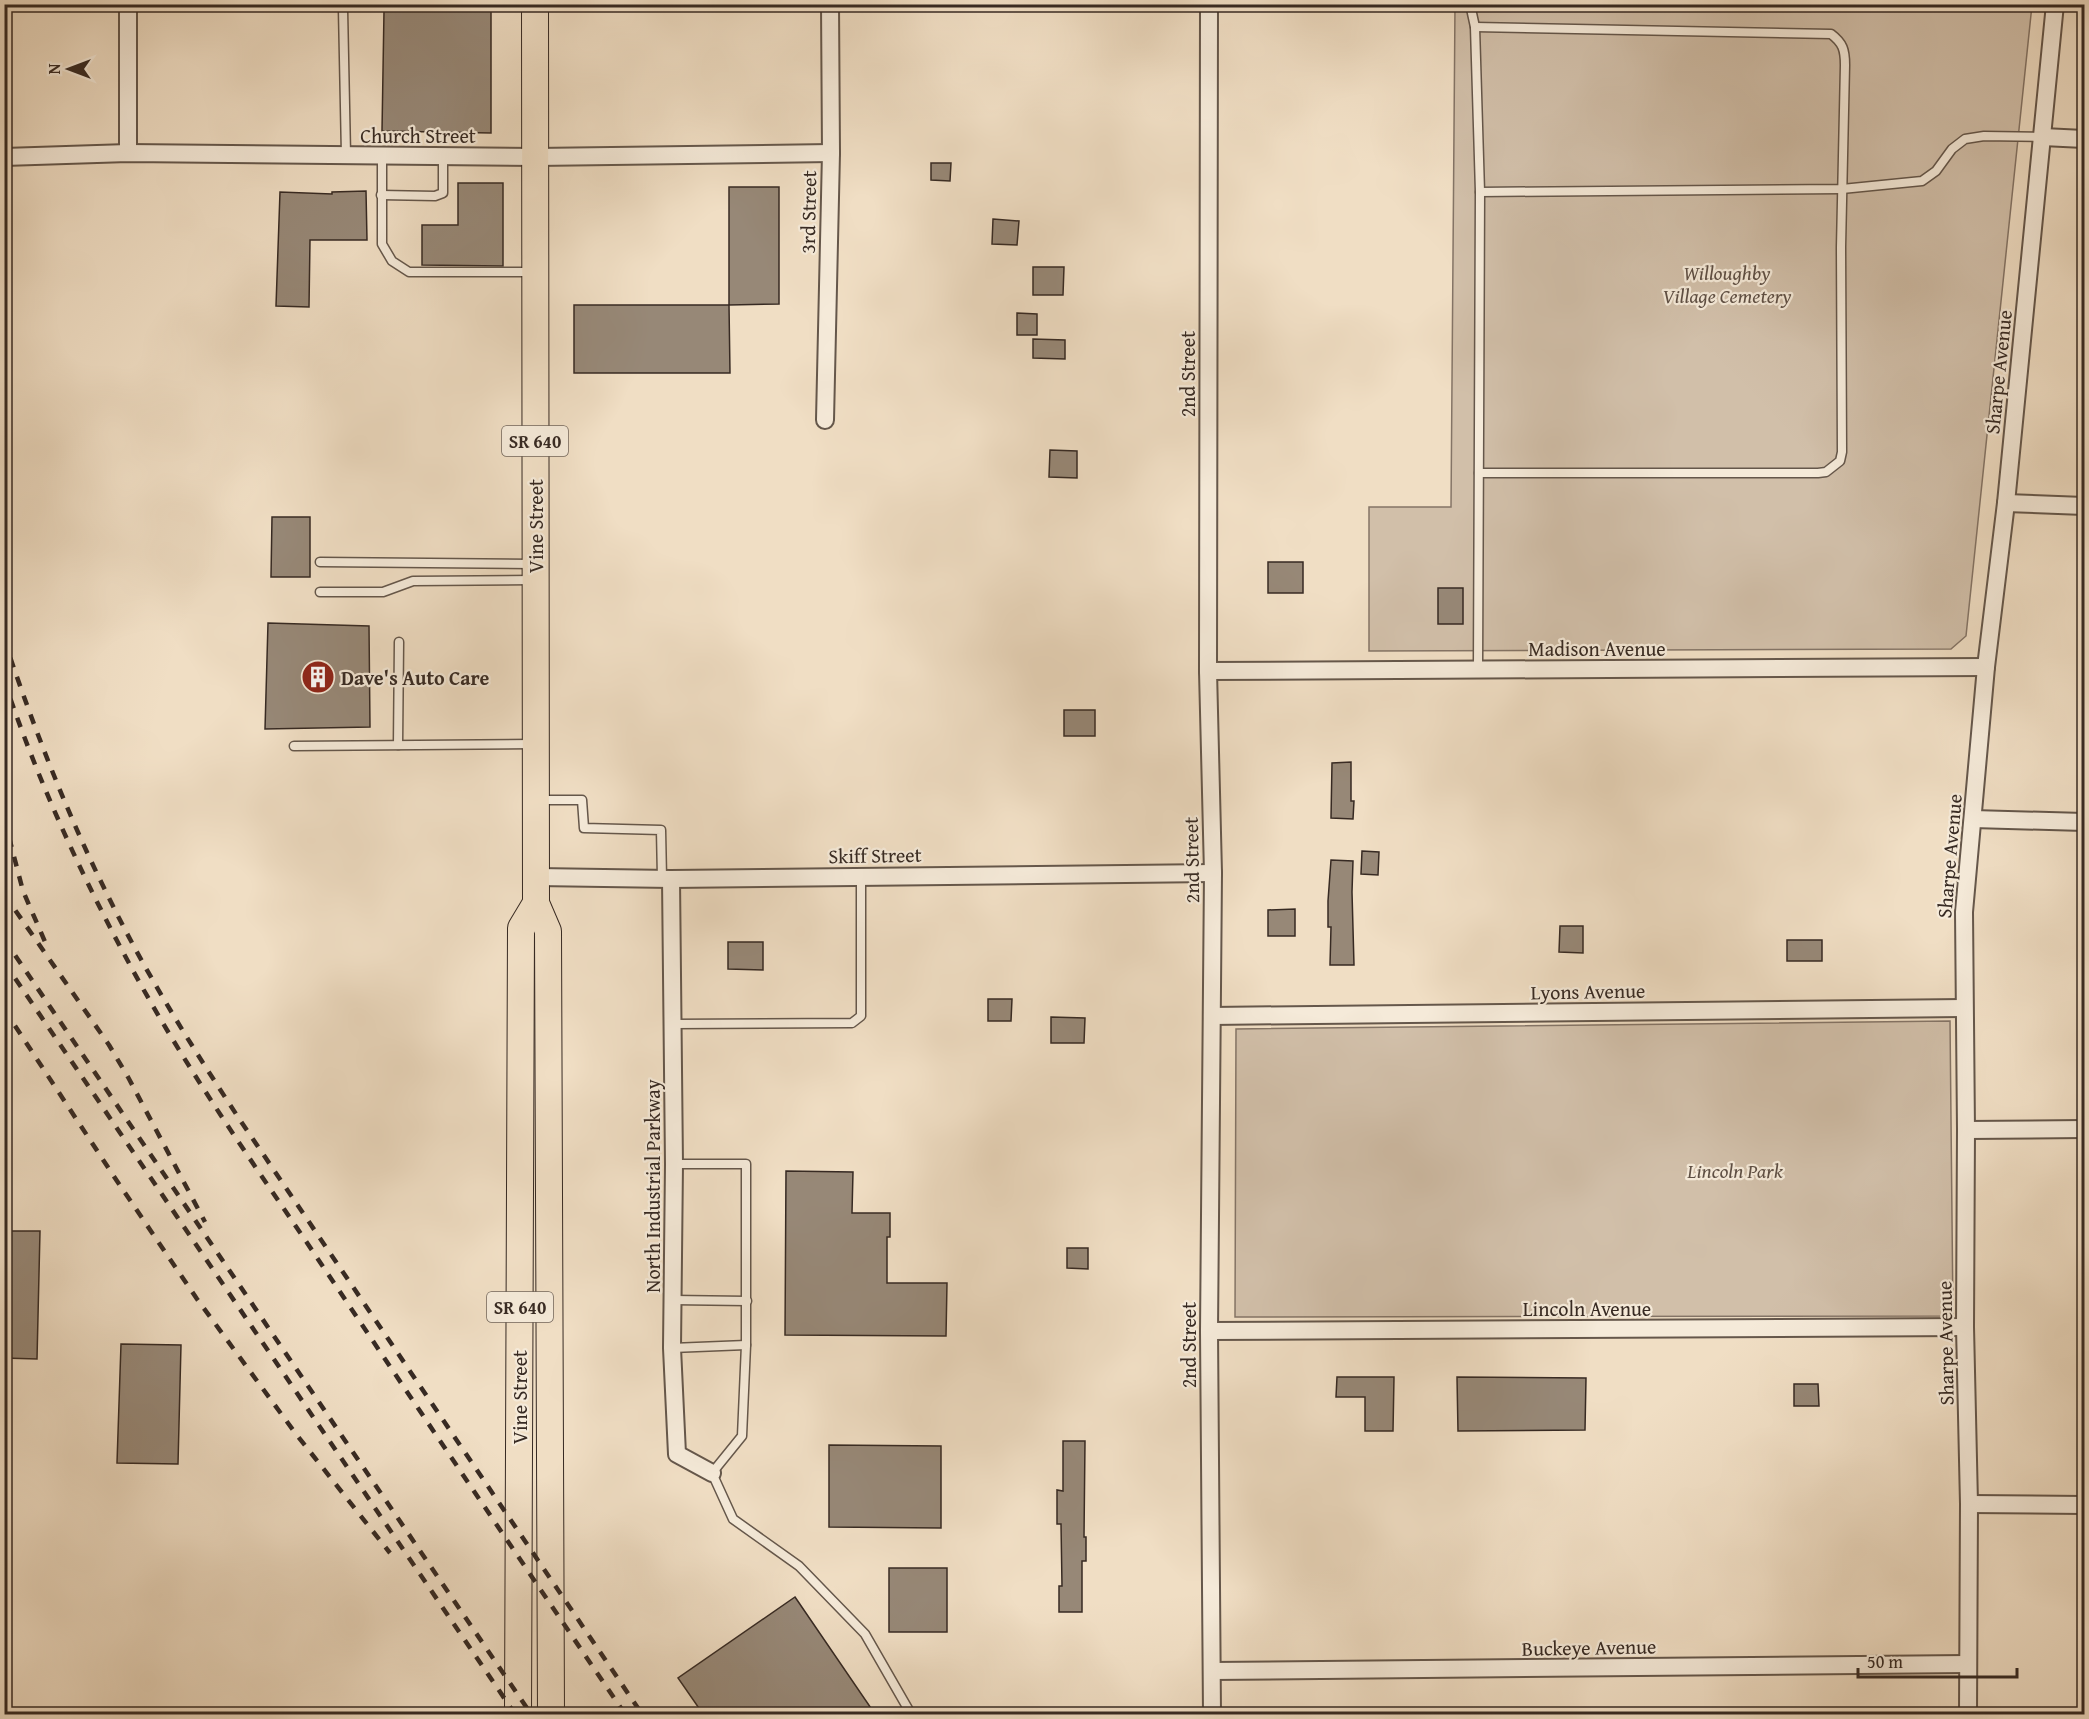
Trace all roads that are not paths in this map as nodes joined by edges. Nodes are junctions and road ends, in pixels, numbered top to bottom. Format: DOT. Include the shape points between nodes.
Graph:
graph roads {
  1 [pos="128,4"];
  2 [pos="535,4"];
  3 [pos="830,4"];
  4 [pos="1209,4"];
  5 [pos="1470,4"];
  6 [pos="2055,4"];
  7 [pos="343,9"];
  8 [pos="1475,27"];
  9 [pos="2043,137"];
  10 [pos="2085,139"];
  11 [pos="128,153"];
  12 [pos="831,153"];
  13 [pos="346,155"];
  14 [pos="382,155"];
  15 [pos="442,156"];
  16 [pos="4,157"];
  17 [pos="536,157"];
  18 [pos="1842,189"];
  19 [pos="1480,192"];
  20 [pos="381,195"];
  21 [pos="535,272"];
  22 [pos="825,420"];
  23 [pos="1479,473"];
  24 [pos="2006,503"];
  25 [pos="2085,506"];
  26 [pos="320,561"];
  27 [pos="535,572"];
  28 [pos="320,592"];
  29 [pos="399,642"];
  30 [pos="1986,667"];
  31 [pos="1478,669"];
  32 [pos="1208,671"];
  33 [pos="535,744"];
  34 [pos="398,745"];
  35 [pos="294,747"];
  36 [pos="536,800"];
  37 [pos="1973,819"];
  38 [pos="2085,822"];
  39 [pos="1214,873"];
  40 [pos="537,877"];
  41 [pos="861,877"];
  42 [pos="667,879"];
  43 [pos="536,903"];
  44 [pos="1963,1008"];
  45 [pos="1212,1016"];
  46 [pos="673,1024"];
  47 [pos="2085,1129"];
  48 [pos="1966,1130"];
  49 [pos="674,1164"];
  50 [pos="673,1300"];
  51 [pos="747,1301"];
  52 [pos="1965,1328"];
  53 [pos="1209,1331"];
  54 [pos="746,1346"];
  55 [pos="672,1348"];
  56 [pos="712,1473"];
  57 [pos="1969,1504"];
  58 [pos="2085,1504"];
  59 [pos="1967,1664"];
  60 [pos="1212,1671"];
  61 [pos="518,1714"];
  62 [pos="551,1714"];
  63 [pos="911,1714"];
  64 [pos="1212,1714"];
  65 [pos="1968,1714"];
  1 -- 11 [label="street"];
  2 -- 17 [label="main road, Vine Street / SR 640"];
  3 -- 12 [label="street, 3rd Street"];
  4 -- 32 [label="street, 2nd Street"];
  5 -- 8 [label="lane"];
  6 -- 9 [label="street, Sharpe Avenue"];
  7 -- 13 [label="lane"];
  8 -- 18 [label="lane" via="1831,34 1841,41 1845,51"];
  8 -- 19 [label="lane"];
  9 -- 10 [label="street"];
  9 -- 18 [label="lane" via="1965,139 1922,181"];
  9 -- 24 [label="street, Sharpe Avenue"];
  11 -- 13 [label="street, Church Street"];
  11 -- 16 [label="street, Church Street"];
  12 -- 17 [label="street, Church Street"];
  12 -- 22 [label="street, 3rd Street"];
  13 -- 14 [label="street, Church Street"];
  14 -- 15 [label="street, Church Street"];
  14 -- 20 [label="lane"];
  15 -- 17 [label="street, Church Street"];
  15 -- 20 [label="lane" via="443,193"];
  17 -- 21 [label="main road, Vine Street / SR 640"];
  18 -- 19 [label="lane"];
  18 -- 23 [label="lane" via="1842,452 1833,467 1818,473"];
  19 -- 23 [label="lane"];
  20 -- 21 [label="lane" via="382,244 392,261 409,272"];
  21 -- 27 [label="main road, Vine Street / SR 640"];
  23 -- 31 [label="lane"];
  24 -- 25 [label="street"];
  24 -- 30 [label="street, Sharpe Avenue"];
  26 -- 27 [label="lane"];
  27 -- 28 [label="lane" via="413,581 383,592"];
  27 -- 33 [label="main road, Vine Street / SR 640"];
  29 -- 34 [label="lane"];
  30 -- 31 [label="street, Madison Avenue"];
  30 -- 37 [label="street, Sharpe Avenue"];
  31 -- 32 [label="street, Madison Avenue"];
  32 -- 39 [label="street, 2nd Street"];
  33 -- 34 [label="lane"];
  33 -- 36 [label="main road, Vine Street / SR 640"];
  34 -- 35 [label="lane"];
  36 -- 40 [label="main road, Vine Street / SR 640"];
  36 -- 42 [label="lane" via="582,800 584,828 661,830"];
  37 -- 38 [label="street"];
  37 -- 44 [label="street, Sharpe Avenue" via="1964,912"];
  39 -- 41 [label="street, Skiff Street"];
  39 -- 45 [label="street, 2nd Street"];
  40 -- 42 [label="street, Skiff Street"];
  40 -- 43 [label="main road, Vine Street / SR 640"];
  41 -- 42 [label="street, Skiff Street"];
  41 -- 46 [label="lane" via="861,1016 852,1023"];
  42 -- 46 [label="street, North Industrial Parkway"];
  43 -- 61 [label="main road, Vine Street / SR 640" via="521,928"];
  43 -- 62 [label="main road, Vine Street / SR 640" via="548,931"];
  44 -- 45 [label="street, Lyons Avenue"];
  44 -- 48 [label="street, Sharpe Avenue"];
  45 -- 53 [label="street, 2nd Street"];
  46 -- 49 [label="street, North Industrial Parkway"];
  47 -- 48 [label="street"];
  48 -- 52 [label="street, Sharpe Avenue"];
  49 -- 50 [label="street, North Industrial Parkway"];
  49 -- 51 [label="lane" via="746,1164"];
  50 -- 51 [label="lane"];
  50 -- 55 [label="street, North Industrial Parkway"];
  51 -- 54 [label="lane"];
  52 -- 53 [label="street, Lincoln Avenue"];
  52 -- 57 [label="street, Sharpe Avenue"];
  53 -- 60 [label="street, 2nd Street"];
  54 -- 55 [label="lane"];
  54 -- 56 [label="lane" via="742,1436"];
  55 -- 56 [label="street, North Industrial Parkway" via="677,1454"];
  56 -- 63 [label="lane" via="733,1519 799,1566 865,1634"];
  57 -- 58 [label="street"];
  57 -- 59 [label="street, Sharpe Avenue"];
  59 -- 60 [label="street, Buckeye Avenue"];
  59 -- 65 [label="street, Sharpe Avenue"];
  60 -- 64 [label="street, 2nd Street"];
}
